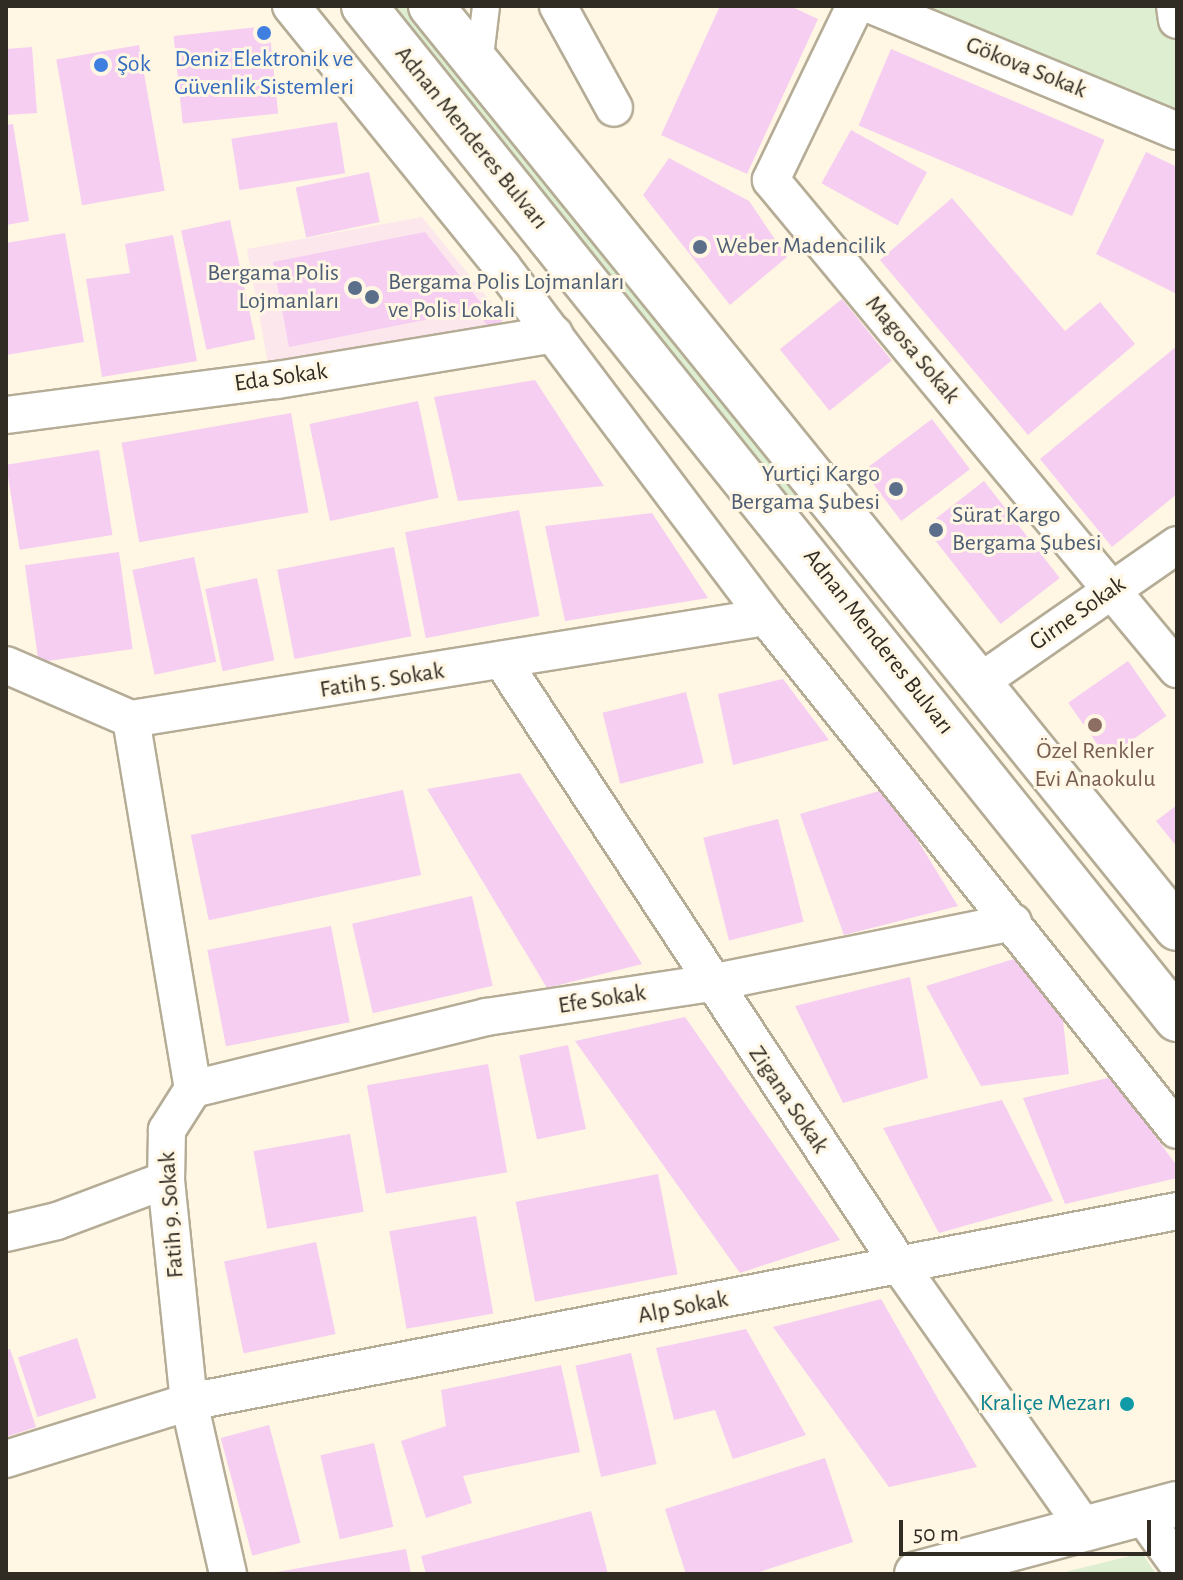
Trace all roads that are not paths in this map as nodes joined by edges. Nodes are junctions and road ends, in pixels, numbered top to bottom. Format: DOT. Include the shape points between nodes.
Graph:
graph roads {
  1 [pos="291,6"];
  2 [pos="364,6"];
  3 [pos="431,6"];
  4 [pos="486,6"];
  5 [pos="558,6"];
  6 [pos="855,6"];
  7 [pos="874,6"];
  8 [pos="1175,6"];
  9 [pos="1177,20"];
  10 [pos="479,65"];
  11 [pos="614,108"];
  12 [pos="1177,131"];
  13 [pos="554,334"];
  14 [pos="6,415"];
  15 [pos="1177,545"];
  16 [pos="1111,591"];
  17 [pos="766,617"];
  18 [pos="503,662"];
  19 [pos="6,665"];
  20 [pos="1177,669"];
  21 [pos="980,682"];
  22 [pos="131,719"];
  23 [pos="1013,922"];
  24 [pos="1177,928"];
  25 [pos="711,983"];
  26 [pos="1177,1019"];
  27 [pos="193,1089"];
  28 [pos="1177,1130"];
  29 [pos="166,1180"];
  30 [pos="1177,1211"];
  31 [pos="6,1233"];
  32 [pos="900,1266"];
  33 [pos="189,1402"];
  34 [pos="6,1459"];
  35 [pos="1160,1510"];
  36 [pos="1086,1530"];
  37 [pos="1177,1563"];
  38 [pos="228,1574"];
  39 [pos="917,1574"];
  1 -- 13 [label="street"];
  2 -- 26 [label="main road, Adnan Menderes Bulvarı"];
  3 -- 10 [label="main road"];
  4 -- 10 [label="street"];
  5 -- 11 [label="street"];
  6 -- 16 [label="street, Magosa Sokak" via="771,180"];
  7 -- 12 [label="street, Gökova Sokak"];
  8 -- 9 [label="street"];
  10 -- 21 [label="main road"];
  13 -- 14 [label="street, Eda Sokak" via="277,380"];
  13 -- 17 [label="street"];
  15 -- 16 [label="street, Girne Sokak"];
  16 -- 20 [label="street, Magosa Sokak"];
  16 -- 21 [label="street, Girne Sokak"];
  17 -- 18 [label="street, Fatih 5. Sokak"];
  17 -- 23 [label="street"];
  18 -- 22 [label="street, Fatih 5. Sokak"];
  18 -- 25 [label="street, Zigana Sokak"];
  19 -- 22 [label="street"];
  21 -- 24 [label="main road"];
  22 -- 27 [label="street"];
  23 -- 25 [label="street, Efe Sokak"];
  23 -- 28 [label="street"];
  25 -- 27 [label="street, Efe Sokak" via="486,1017"];
  25 -- 32 [label="street, Zigana Sokak"];
  27 -- 29 [label="street, Fatih 9. Sokak" via="167,1130"];
  29 -- 31 [label="street" via="57,1221"];
  29 -- 33 [label="street, Fatih 9. Sokak"];
  30 -- 32 [label="street, Alp Sokak"];
  32 -- 33 [label="street, Alp Sokak"];
  32 -- 36 [label="street, Zigana Sokak"];
  33 -- 34 [label="street, Alp Sokak"];
  33 -- 38 [label="street, Fatih 9. Sokak"];
  35 -- 36 [label="main road"];
  35 -- 37 [label="street"];
  36 -- 39 [label="main road"];
}
